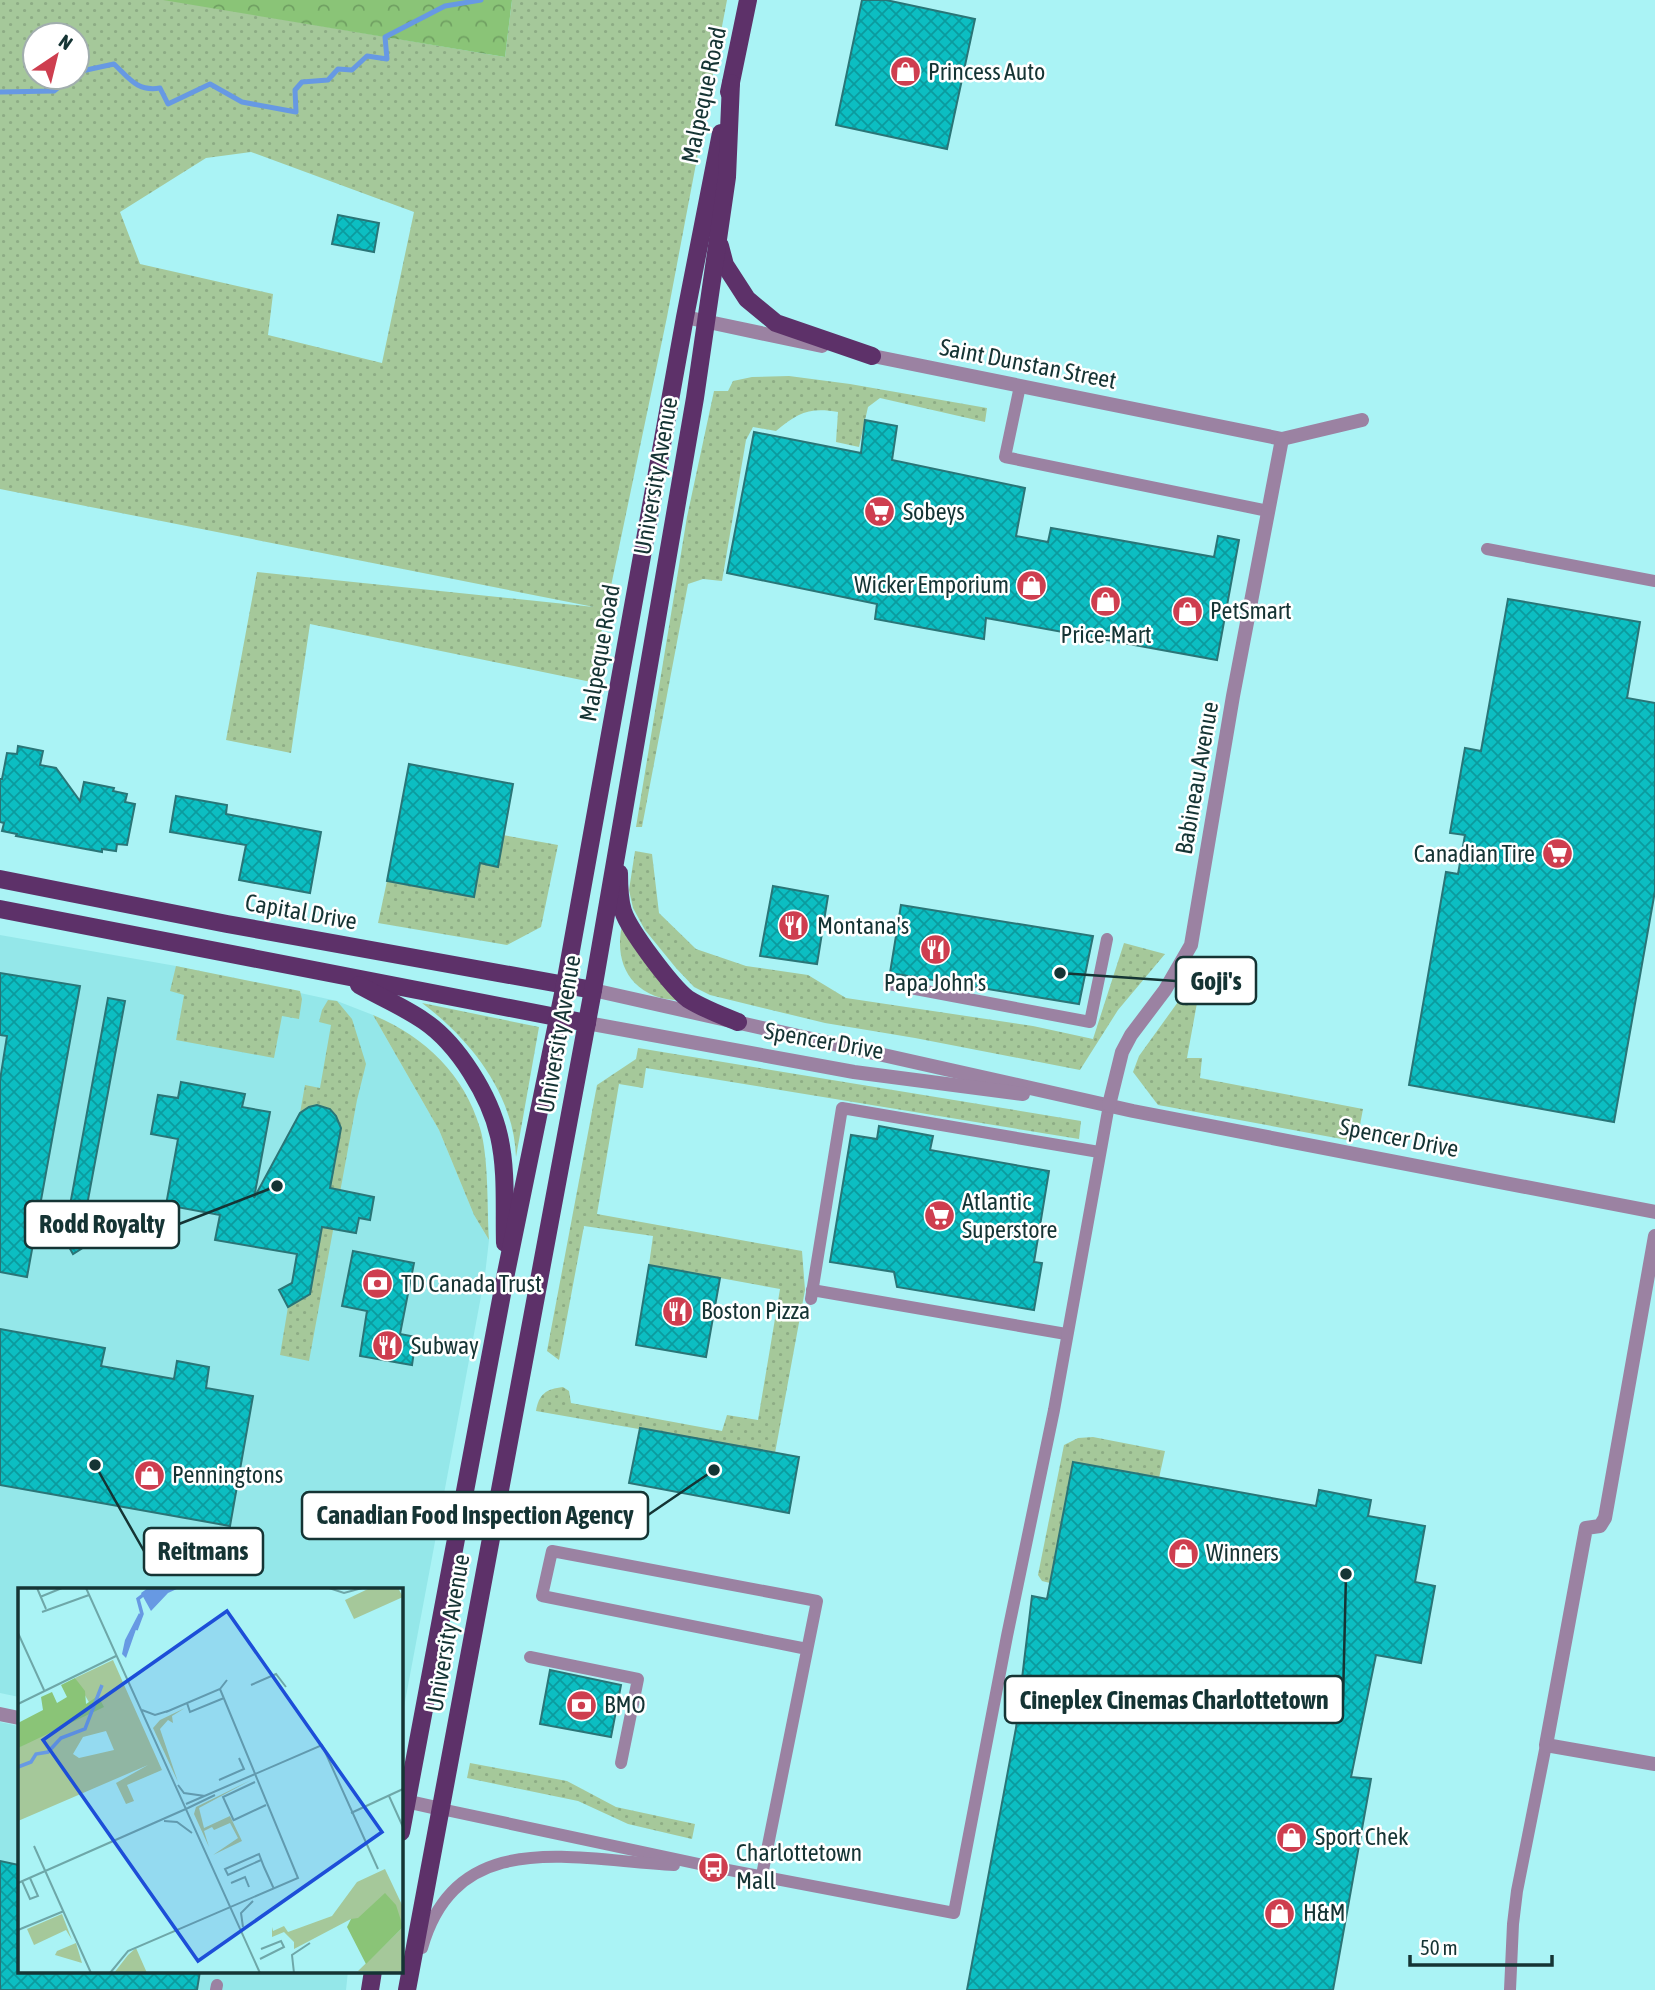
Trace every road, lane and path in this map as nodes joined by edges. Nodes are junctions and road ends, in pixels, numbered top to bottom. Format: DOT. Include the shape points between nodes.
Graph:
graph roads {
  1 [pos="748,0"];
  2 [pos="731,83"];
  3 [pos="719,238"];
  4 [pos="685,317"];
  5 [pos="706,321"];
  6 [pos="872,356"];
  7 [pos="1020,386"];
  8 [pos="1362,420"];
  9 [pos="1282,439"];
  10 [pos="1268,511"];
  11 [pos="1487,550"];
  12 [pos="1655,581"];
  13 [pos="625,794"];
  14 [pos="0,879"];
  15 [pos="0,909"];
  16 [pos="1107,939"];
  17 [pos="344,976"];
  18 [pos="889,984"];
  19 [pos="565,985"];
  20 [pos="593,990"];
  21 [pos="558,1018"];
  22 [pos="738,1022"];
  23 [pos="587,1023"];
  24 [pos="1084,1100"];
  25 [pos="1108,1105"];
  26 [pos="1099,1152"];
  27 [pos="1655,1212"];
  28 [pos="1655,1236"];
  29 [pos="505,1278"];
  30 [pos="1066,1334"];
  31 [pos="807,1648"];
  32 [pos="530,1657"];
  33 [pos="0,1714"];
  34 [pos="18,1718"];
  35 [pos="1546,1745"];
  36 [pos="621,1763"];
  37 [pos="1655,1765"];
  38 [pos="404,1800"];
  39 [pos="441,1809"];
  40 [pos="402,1821"];
  41 [pos="713,1867"];
  42 [pos="762,1875"];
  43 [pos="373,1972"];
  44 [pos="370,1990"];
  45 [pos="409,1990"];
  46 [pos="1510,1990"];
  1 -- 2 [label="main road, Malpeque Road"];
  2 -- 3 [label="main road, University Avenue"];
  2 -- 4 [label="main road, Malpeque Road"];
  3 -- 5 [label="main road, University Avenue"];
  3 -- 6 [label="main road" via="725,265 747,299 776,323"];
  4 -- 5 [label="street, Saint Dunstan Street"];
  4 -- 19 [label="main road, Malpeque Road"];
  5 -- 6 [label="street, Saint Dunstan Street"];
  5 -- 13 [label="main road, University Avenue"];
  6 -- 7 [label="street, Saint Dunstan Street"];
  7 -- 9 [label="street, Saint Dunstan Street"];
  7 -- 10 [label="lane" via="1004,457"];
  8 -- 9 [label="street, Saint Dunstan Street"];
  9 -- 10 [label="street, Babineau Avenue"];
  10 -- 25 [label="street, Babineau Avenue" via="1191,945 1122,1052"];
  11 -- 12 [label="lane"];
  13 -- 20 [label="main road, University Avenue"];
  13 -- 22 [label="main road" via="618,864 624,914 663,974 685,997"];
  14 -- 19 [label="main road, Capital Drive"];
  15 -- 17 [label="main road"];
  16 -- 18 [label="lane" via="1090,1022"];
  17 -- 21 [label="main road"];
  17 -- 29 [label="main road" via="440,1034 462,1059 486,1100 499,1136"];
  19 -- 20 [label="main road, Capital Drive"];
  19 -- 21 [label="main road, University Avenue"];
  20 -- 22 [label="street, Spencer Drive"];
  20 -- 23 [label="main road, University Avenue"];
  21 -- 23 [label="main road, Spencer Drive"];
  21 -- 29 [label="main road, University Avenue"];
  22 -- 24 [label="street, Spencer Drive"];
  23 -- 24 [label="street, Spencer Drive" via="868,1074"];
  23 -- 39 [label="main road, University Avenue"];
  24 -- 25 [label="street, Spencer Drive"];
  25 -- 26 [label="lane"];
  25 -- 27 [label="street, Spencer Drive"];
  26 -- 30 [label="lane"];
  26 -- 30 [label="lane" via="842,1108 811,1295"];
  28 -- 35 [label="street" via="1605,1518 1600,1526 1586,1528"];
  29 -- 38 [label="main road, University Avenue"];
  30 -- 42 [label="lane" via="954,1913"];
  31 -- 31 [label="lane" via="817,1601 552,1551 542,1596"];
  31 -- 42 [label="lane"];
  32 -- 36 [label="lane" via="638,1679"];
  33 -- 34 [label="street"];
  35 -- 37 [label="street"];
  35 -- 46 [label="lane" via="1516,1902"];
  38 -- 39 [label="street"];
  38 -- 40 [label="main road, University Avenue"];
  39 -- 41 [label="lane"];
  39 -- 45 [label="main road, University Avenue"];
  41 -- 42 [label="lane"];
  41 -- 45 [label="lane" via="540,1857 484,1869 451,1892 435,1913"];
  43 -- 44 [label="main road"];
}
